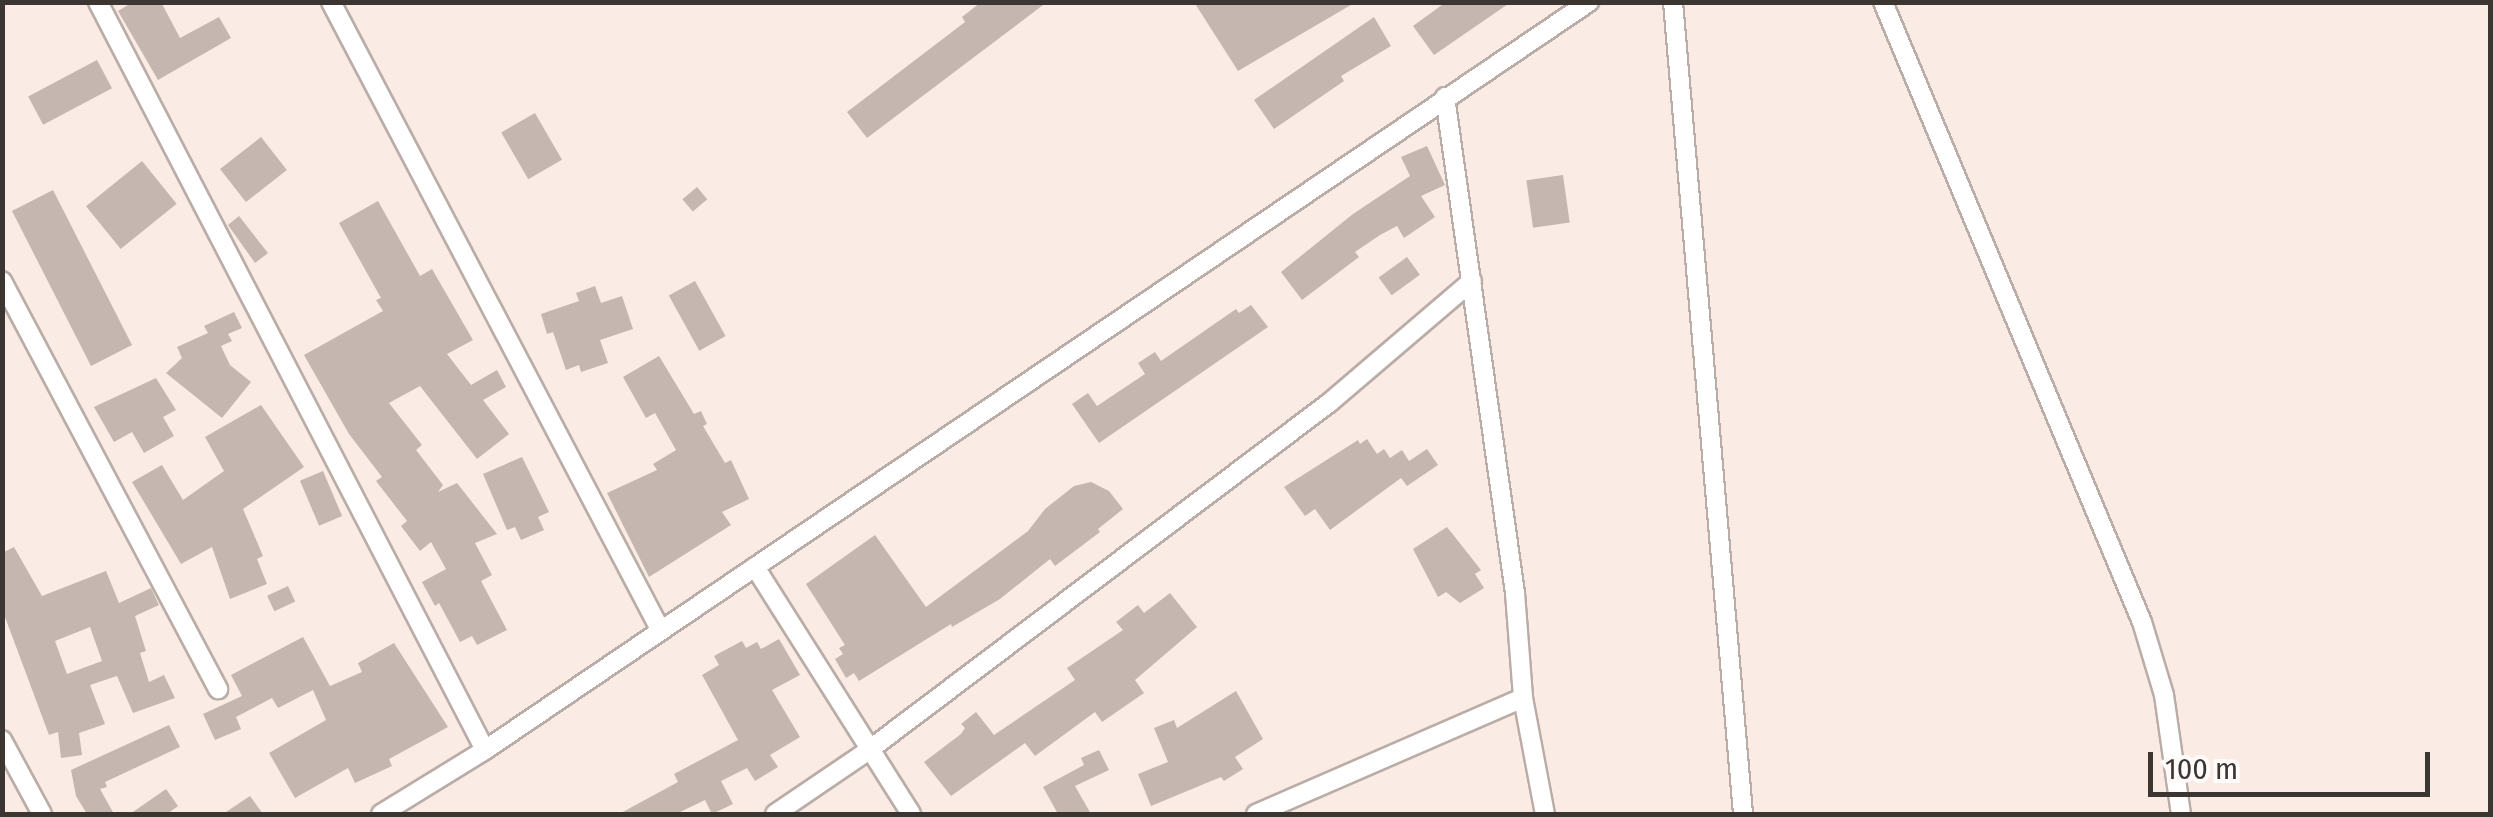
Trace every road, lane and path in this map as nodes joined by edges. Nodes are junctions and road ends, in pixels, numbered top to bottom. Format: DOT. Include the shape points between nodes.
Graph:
graph roads {
  1 [pos="98,2"];
  2 [pos="331,2"];
  3 [pos="1589,2"];
  4 [pos="1674,2"];
  5 [pos="1883,2"];
  6 [pos="1445,97"];
  7 [pos="2,280"];
  8 [pos="1472,280"];
  9 [pos="755,566"];
  10 [pos="660,631"];
  11 [pos="218,689"];
  12 [pos="1523,698"];
  13 [pos="2,740"];
  14 [pos="485,750"];
  15 [pos="869,750"];
  16 [pos="42,814"];
  17 [pos="381,814"];
  18 [pos="775,814"];
  19 [pos="911,814"];
  20 [pos="1256,814"];
  21 [pos="1545,814"];
  22 [pos="1743,814"];
  23 [pos="2181,814"];
  1 -- 14 [label="street"];
  2 -- 10 [label="street"];
  3 -- 6 [label="street"];
  4 -- 22 [label="street"];
  5 -- 23 [label="street" via="2142,622 2164,695"];
  6 -- 8 [label="street"];
  6 -- 9 [label="street"];
  7 -- 11 [label="street"];
  8 -- 12 [label="street"];
  8 -- 15 [label="street" via="1329,403"];
  9 -- 10 [label="street"];
  9 -- 15 [label="street"];
  10 -- 14 [label="street"];
  12 -- 20 [label="street"];
  12 -- 21 [label="street"];
  13 -- 16 [label="street"];
  14 -- 17 [label="street"];
  15 -- 18 [label="street"];
  15 -- 19 [label="street"];
}
